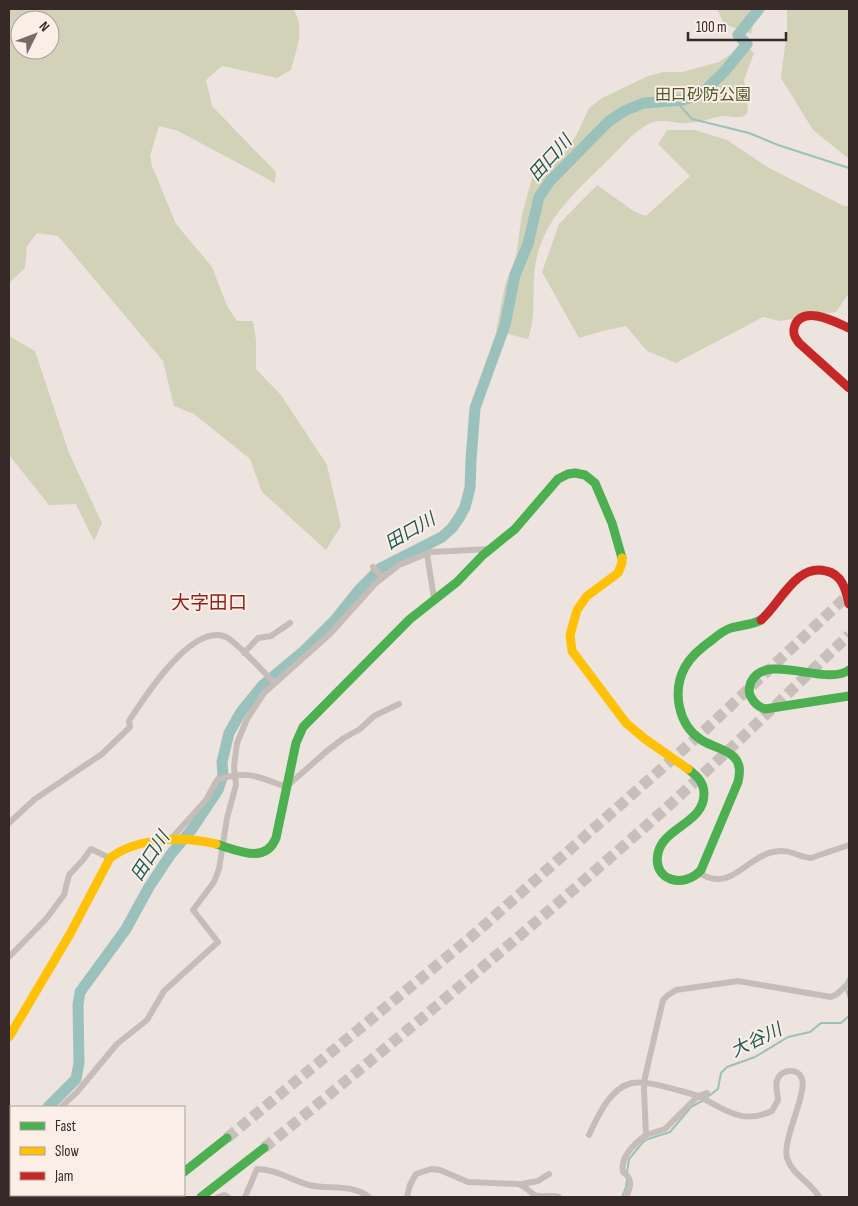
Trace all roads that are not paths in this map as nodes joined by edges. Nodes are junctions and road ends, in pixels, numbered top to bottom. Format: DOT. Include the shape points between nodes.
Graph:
graph roads {
  1 [pos="849,328"];
  2 [pos="849,388"];
  3 [pos="490,549"];
  4 [pos="427,554"];
  5 [pos="374,568"];
  6 [pos="382,577"];
  7 [pos="434,598"];
  8 [pos="849,604"];
  9 [pos="290,624"];
  10 [pos="244,653"];
  11 [pos="849,670"];
  12 [pos="274,682"];
  13 [pos="849,696"];
  14 [pos="399,704"];
  15 [pos="232,776"];
  16 [pos="286,787"];
  17 [pos="9,823"];
  18 [pos="174,840"];
  19 [pos="849,845"];
  20 [pos="223,846"];
  21 [pos="110,858"];
  22 [pos="699,873"];
  23 [pos="9,957"];
  24 [pos="849,983"];
  25 [pos="9,1037"];
  26 [pos="645,1084"];
  27 [pos="707,1093"];
  28 [pos="698,1096"];
  29 [pos="62,1106"];
  30 [pos="589,1135"];
  31 [pos="646,1135"];
  32 [pos="228,1138"];
  33 [pos="261,1150"];
  34 [pos="185,1171"];
  35 [pos="549,1174"];
  36 [pos="518,1184"];
  37 [pos="201,1197"];
  38 [pos="218,1197"];
  39 [pos="228,1197"];
  40 [pos="245,1197"];
  41 [pos="369,1197"];
  42 [pos="407,1197"];
  43 [pos="559,1197"];
  44 [pos="626,1197"];
  45 [pos="819,1197"];
  1 -- 2 [label="main road" via="809,315 799,318 794,332 801,346"];
  3 -- 4 [label="street"];
  3 -- 7 [label="main road" via="457,582"];
  3 -- 22 [label="main road" via="523,521 561,477 580,474 594,483 621,548 622,562 614,578 594,590 582,603 572,627 570,645 626,723 700,779 704,792 700,810 664,841 658,859 662,872 671,880 686,881"];
  4 -- 6 [label="street" via="399,565"];
  4 -- 7 [label="street"];
  5 -- 6 [label="street"];
  6 -- 12 [label="street" via="330,634"];
  7 -- 16 [label="main road" via="303,728 296,743"];
  8 -- 22 [label="main road" via="844,584 838,577 822,570 809,570 760,620 718,635 685,667 678,699 684,723 702,740 730,753 738,761 740,769 740,777"];
  9 -- 10 [label="street" via="271,636 258,638"];
  10 -- 12 [label="street"];
  10 -- 17 [label="street" via="226,637 214,636 197,641 165,670 129,721 130,727 91,762 35,799"];
  11 -- 13 [label="main road" via="835,675 763,671 753,677 749,688 752,700 765,709"];
  12 -- 15 [label="street" via="258,700 239,734"];
  14 -- 16 [label="street" via="374,716 344,738"];
  15 -- 16 [label="street" via="252,775"];
  15 -- 18 [label="street" via="218,779"];
  15 -- 20 [label="street" via="236,785"];
  16 -- 20 [label="main road" via="271,848 259,854"];
  18 -- 20 [label="main road" via="196,840"];
  18 -- 21 [label="main road" via="128,847"];
  19 -- 22 [label="street" via="811,858 794,852 775,851 719,879"];
  20 -- 29 [label="street" via="214,882 193,910 217,943 164,990 147,1020 117,1044"];
  21 -- 23 [label="street" via="91,848 69,875 64,895 58,903"];
  21 -- 25 [label="main road" via="70,934"];
  24 -- 26 [label="street" via="832,997 738,981 676,990 663,1000"];
  26 -- 28 [label="street" via="657,1084"];
  26 -- 30 [label="street" via="634,1083 617,1092 599,1113"];
  26 -- 31 [label="street"];
  27 -- 28 [label="street"];
  28 -- 31 [label="street" via="666,1129"];
  28 -- 45 [label="street" via="738,1116 749,1118 766,1114 776,1106 777,1079 782,1073 794,1071 800,1075 802,1087 786,1156 794,1170"];
  31 -- 44 [label="street" via="628,1153 623,1165 623,1172 630,1180"];
  32 -- 34 [label="main road"];
  33 -- 37 [label="main road"];
  35 -- 36 [label="street" via="538,1181"];
  36 -- 42 [label="street" via="468,1182 440,1170 431,1170 416,1174"];
  36 -- 43 [label="street" via="537,1196"];
  38 -- 39 [label="street"];
  40 -- 41 [label="street" via="257,1169 271,1170 308,1184 350,1188"];
}
